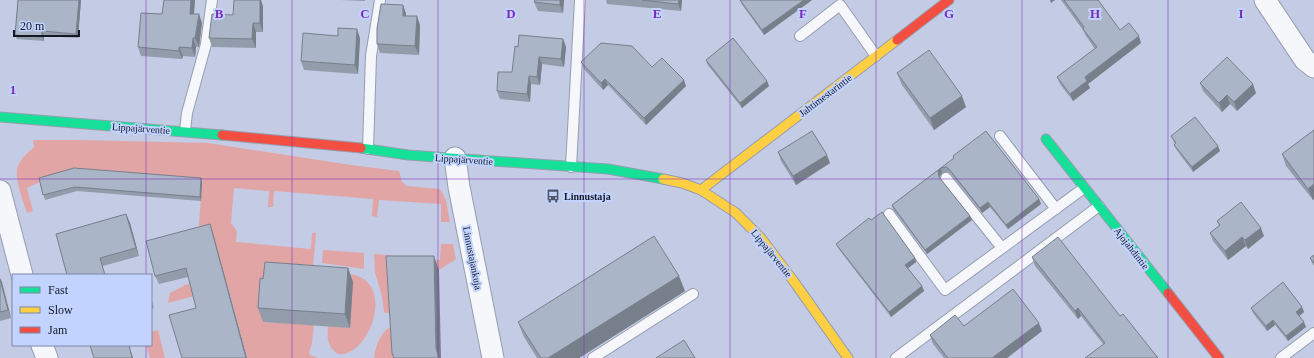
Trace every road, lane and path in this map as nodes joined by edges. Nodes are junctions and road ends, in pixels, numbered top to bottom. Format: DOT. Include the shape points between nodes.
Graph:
graph roads {
  1 [pos="212,0"];
  2 [pos="380,0"];
  3 [pos="580,0"];
  4 [pos="949,0"];
  5 [pos="1265,0"];
  6 [pos="844,3"];
  7 [pos="800,36"];
  8 [pos="876,56"];
  9 [pos="1314,68"];
  10 [pos="0,117"];
  11 [pos="185,131"];
  12 [pos="1000,136"];
  13 [pos="1046,139"];
  14 [pos="368,148"];
  15 [pos="455,158"];
  16 [pos="571,166"];
  17 [pos="946,178"];
  18 [pos="1084,188"];
  19 [pos="701,190"];
  20 [pos="0,191"];
  21 [pos="1099,206"];
  22 [pos="1056,209"];
  23 [pos="889,214"];
  24 [pos="1002,248"];
  25 [pos="22,274"];
  26 [pos="693,294"];
  27 [pos="1314,333"];
  28 [pos="42,346"];
  29 [pos="47,358"];
  30 [pos="493,358"];
  31 [pos="593,358"];
  32 [pos="848,358"];
  33 [pos="896,358"];
  34 [pos="1219,358"];
  35 [pos="1281,358"];
  1 -- 11 [label="lane" via="206,44 187,113"];
  2 -- 14 [label="lane" via="371,56"];
  3 -- 16 [label="lane"];
  4 -- 8 [label="main road, Jahtimestarintie"];
  5 -- 9 [label="street" via="1305,60"];
  6 -- 7 [label="lane"];
  6 -- 8 [label="lane"];
  8 -- 19 [label="main road, Jahtimestarintie"];
  10 -- 11 [label="main road, Lippajärventie"];
  11 -- 14 [label="main road, Lippajärventie"];
  12 -- 22 [label="lane"];
  13 -- 18 [label="main road, Ajojahdintie"];
  14 -- 15 [label="main road, Lippajärventie" via="408,155"];
  15 -- 16 [label="main road, Lippajärventie"];
  15 -- 30 [label="street, Linnustajankuja"];
  16 -- 19 [label="main road, Lippajärventie" via="608,169 682,183"];
  17 -- 24 [label="lane"];
  18 -- 21 [label="main road, Ajojahdintie"];
  18 -- 22 [label="lane"];
  19 -- 32 [label="main road, Lippajärventie" via="736,213 761,238"];
  20 -- 25 [label="street"];
  21 -- 33 [label="lane"];
  21 -- 34 [label="main road, Ajojahdintie"];
  22 -- 24 [label="lane"];
  23 -- 24 [label="lane" via="945,290"];
  26 -- 31 [label="lane"];
  27 -- 35 [label="lane"];
  28 -- 29 [label="street"];
}
